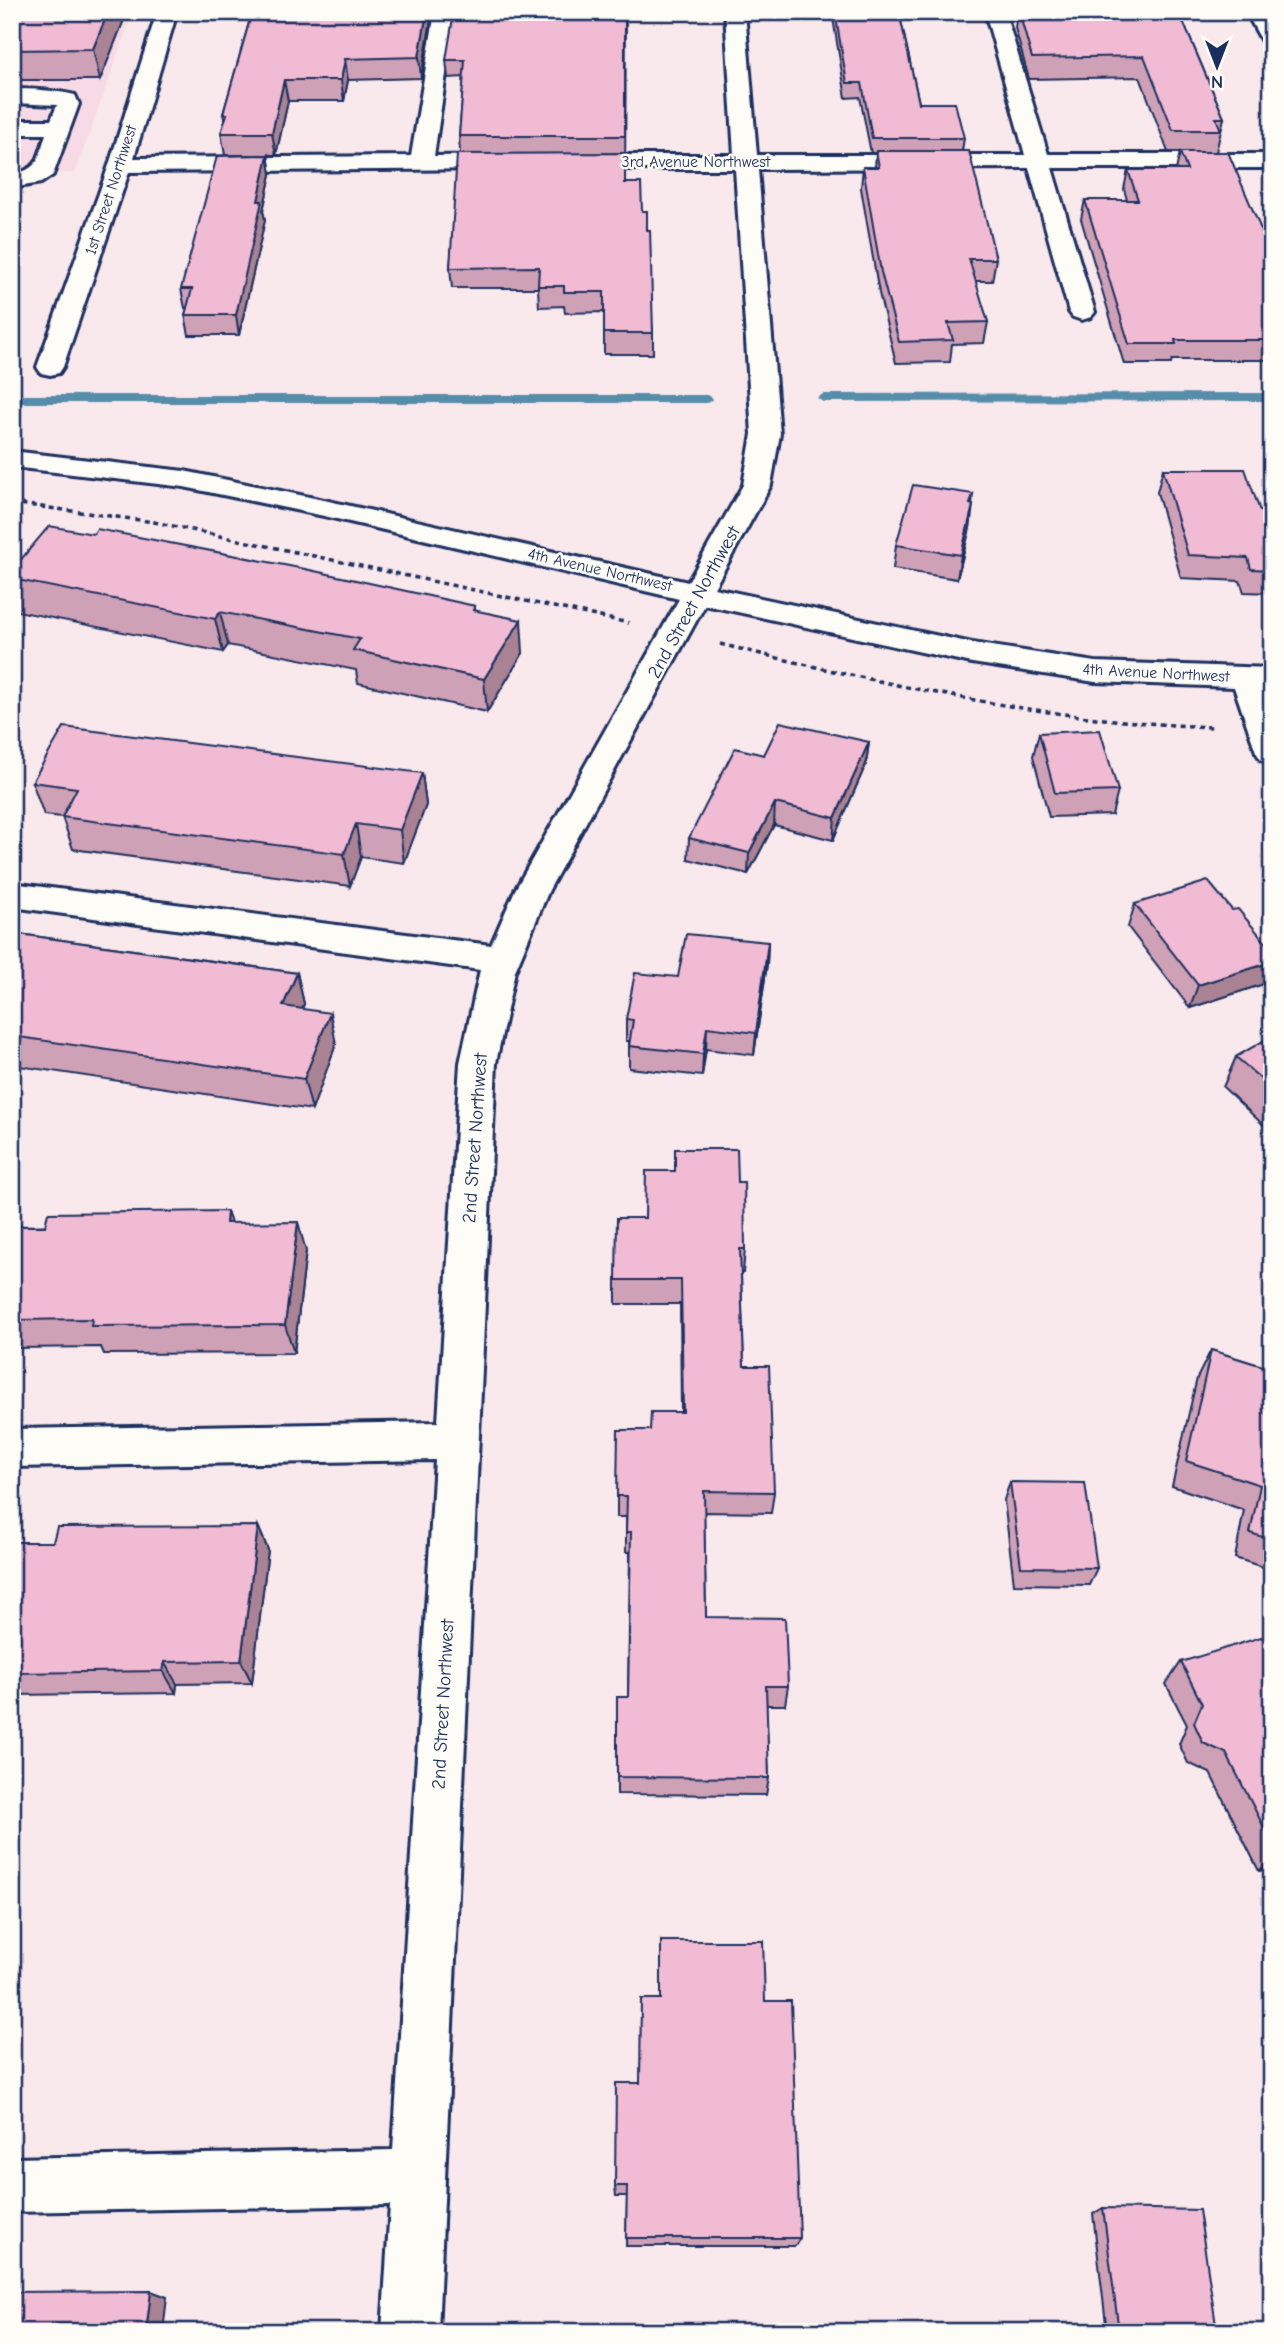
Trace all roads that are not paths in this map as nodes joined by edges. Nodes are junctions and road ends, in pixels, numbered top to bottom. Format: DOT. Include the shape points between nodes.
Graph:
graph roads {
  1 [pos="167,12"];
  2 [pos="444,12"];
  3 [pos="735,12"];
  4 [pos="995,12"];
  5 [pos="1256,12"];
  6 [pos="1272,43"];
  7 [pos="12,96"];
  8 [pos="12,127"];
  9 [pos="60,127"];
  10 [pos="1038,160"];
  11 [pos="12,161"];
  12 [pos="48,161"];
  13 [pos="1272,161"];
  14 [pos="530,162"];
  15 [pos="557,162"];
  16 [pos="748,162"];
  17 [pos="422,163"];
  18 [pos="120,165"];
  19 [pos="12,181"];
  20 [pos="1082,312"];
  21 [pos="50,367"];
  22 [pos="12,459"];
  23 [pos="699,593"];
  24 [pos="1259,678"];
  25 [pos="1272,752"];
  26 [pos="12,895"];
  27 [pos="502,960"];
  28 [pos="457,1441"];
  29 [pos="12,1448"];
  30 [pos="418,2177"];
  31 [pos="12,2185"];
  32 [pos="410,2332"];
  1 -- 18 [label="street, 1st Street Northwest"];
  2 -- 17 [label="street"];
  3 -- 16 [label="street, 2nd Street Northwest"];
  4 -- 10 [label="street"];
  5 -- 6 [label="street"];
  7 -- 9 [label="street" via="66,100"];
  8 -- 9 [label="street"];
  9 -- 12 [label="street"];
  10 -- 13 [label="street, 3rd Avenue Northwest"];
  10 -- 16 [label="street, 3rd Avenue Northwest"];
  10 -- 20 [label="street"];
  11 -- 12 [label="street"];
  12 -- 19 [label="street" via="45,170 33,178"];
  14 -- 17 [label="street"];
  15 -- 16 [label="street, 3rd Avenue Northwest"];
  16 -- 23 [label="street, 2nd Street Northwest" via="766,434 757,485"];
  17 -- 18 [label="street"];
  18 -- 21 [label="street, 1st Street Northwest"];
  22 -- 23 [label="street, 4th Avenue Northwest" via="184,479"];
  23 -- 24 [label="street, 4th Avenue Northwest" via="851,629 1095,672"];
  23 -- 27 [label="street, 2nd Street Northwest" via="532,890"];
  24 -- 25 [label="street"];
  26 -- 27 [label="street"];
  27 -- 28 [label="street, 2nd Street Northwest" via="478,1063"];
  28 -- 29 [label="street"];
  28 -- 30 [label="street, 2nd Street Northwest"];
  30 -- 31 [label="street"];
  30 -- 32 [label="street, 2nd Street Northwest"];
}
